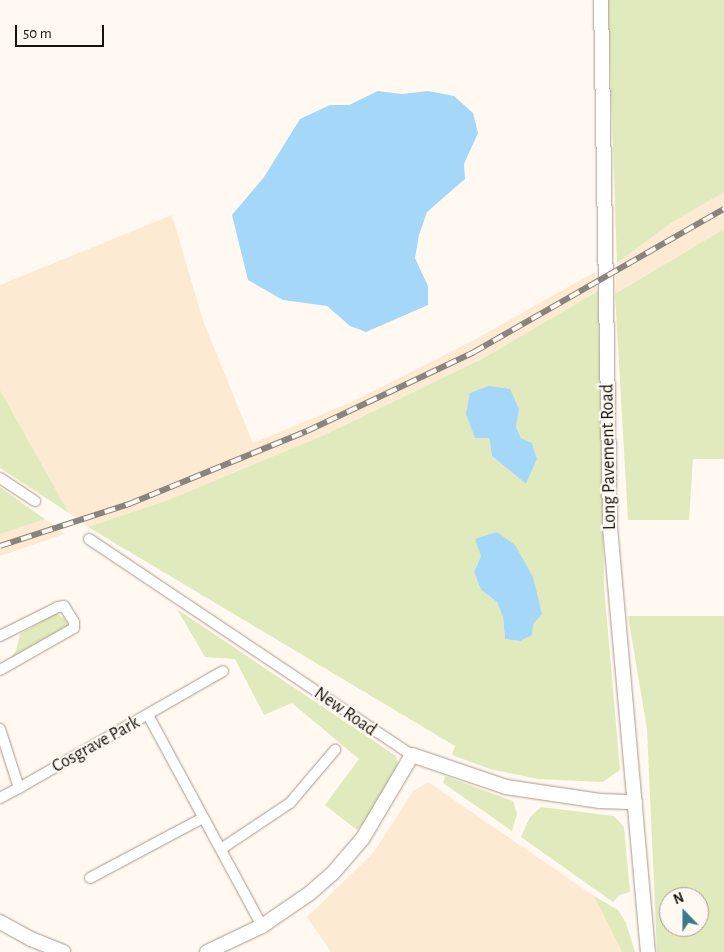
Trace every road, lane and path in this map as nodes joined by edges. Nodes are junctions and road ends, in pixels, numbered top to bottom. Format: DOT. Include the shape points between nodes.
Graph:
graph roads {
  1 [pos="601,0"];
  2 [pos="0,478"];
  3 [pos="35,501"];
  4 [pos="88,539"];
  5 [pos="0,636"];
  6 [pos="0,670"];
  7 [pos="224,671"];
  8 [pos="148,716"];
  9 [pos="0,731"];
  10 [pos="335,750"];
  11 [pos="412,755"];
  12 [pos="19,788"];
  13 [pos="0,798"];
  14 [pos="635,802"];
  15 [pos="203,818"];
  16 [pos="221,849"];
  17 [pos="90,878"];
  18 [pos="2,926"];
  19 [pos="262,926"];
  20 [pos="63,952"];
  21 [pos="207,952"];
  22 [pos="648,952"];
  1 -- 14 [label="main road, Long Pavement Road" via="610,527"];
  2 -- 3 [label="street"];
  4 -- 11 [label="street, New Road"];
  5 -- 6 [label="street" via="58,607 64,606 74,622 74,628"];
  7 -- 8 [label="street, Cosgrave Park"];
  8 -- 12 [label="street, Cosgrave Park"];
  8 -- 15 [label="street"];
  9 -- 12 [label="street"];
  10 -- 16 [label="street" via="290,803"];
  11 -- 14 [label="main road, New Road" via="506,787 600,801"];
  11 -- 19 [label="main road" via="358,844 310,893"];
  12 -- 13 [label="street, Cosgrave Park"];
  14 -- 22 [label="main road, Long Pavement Road"];
  15 -- 16 [label="street"];
  15 -- 17 [label="street"];
  16 -- 19 [label="street"];
  18 -- 20 [label="main road"];
  19 -- 21 [label="main road"];
}
